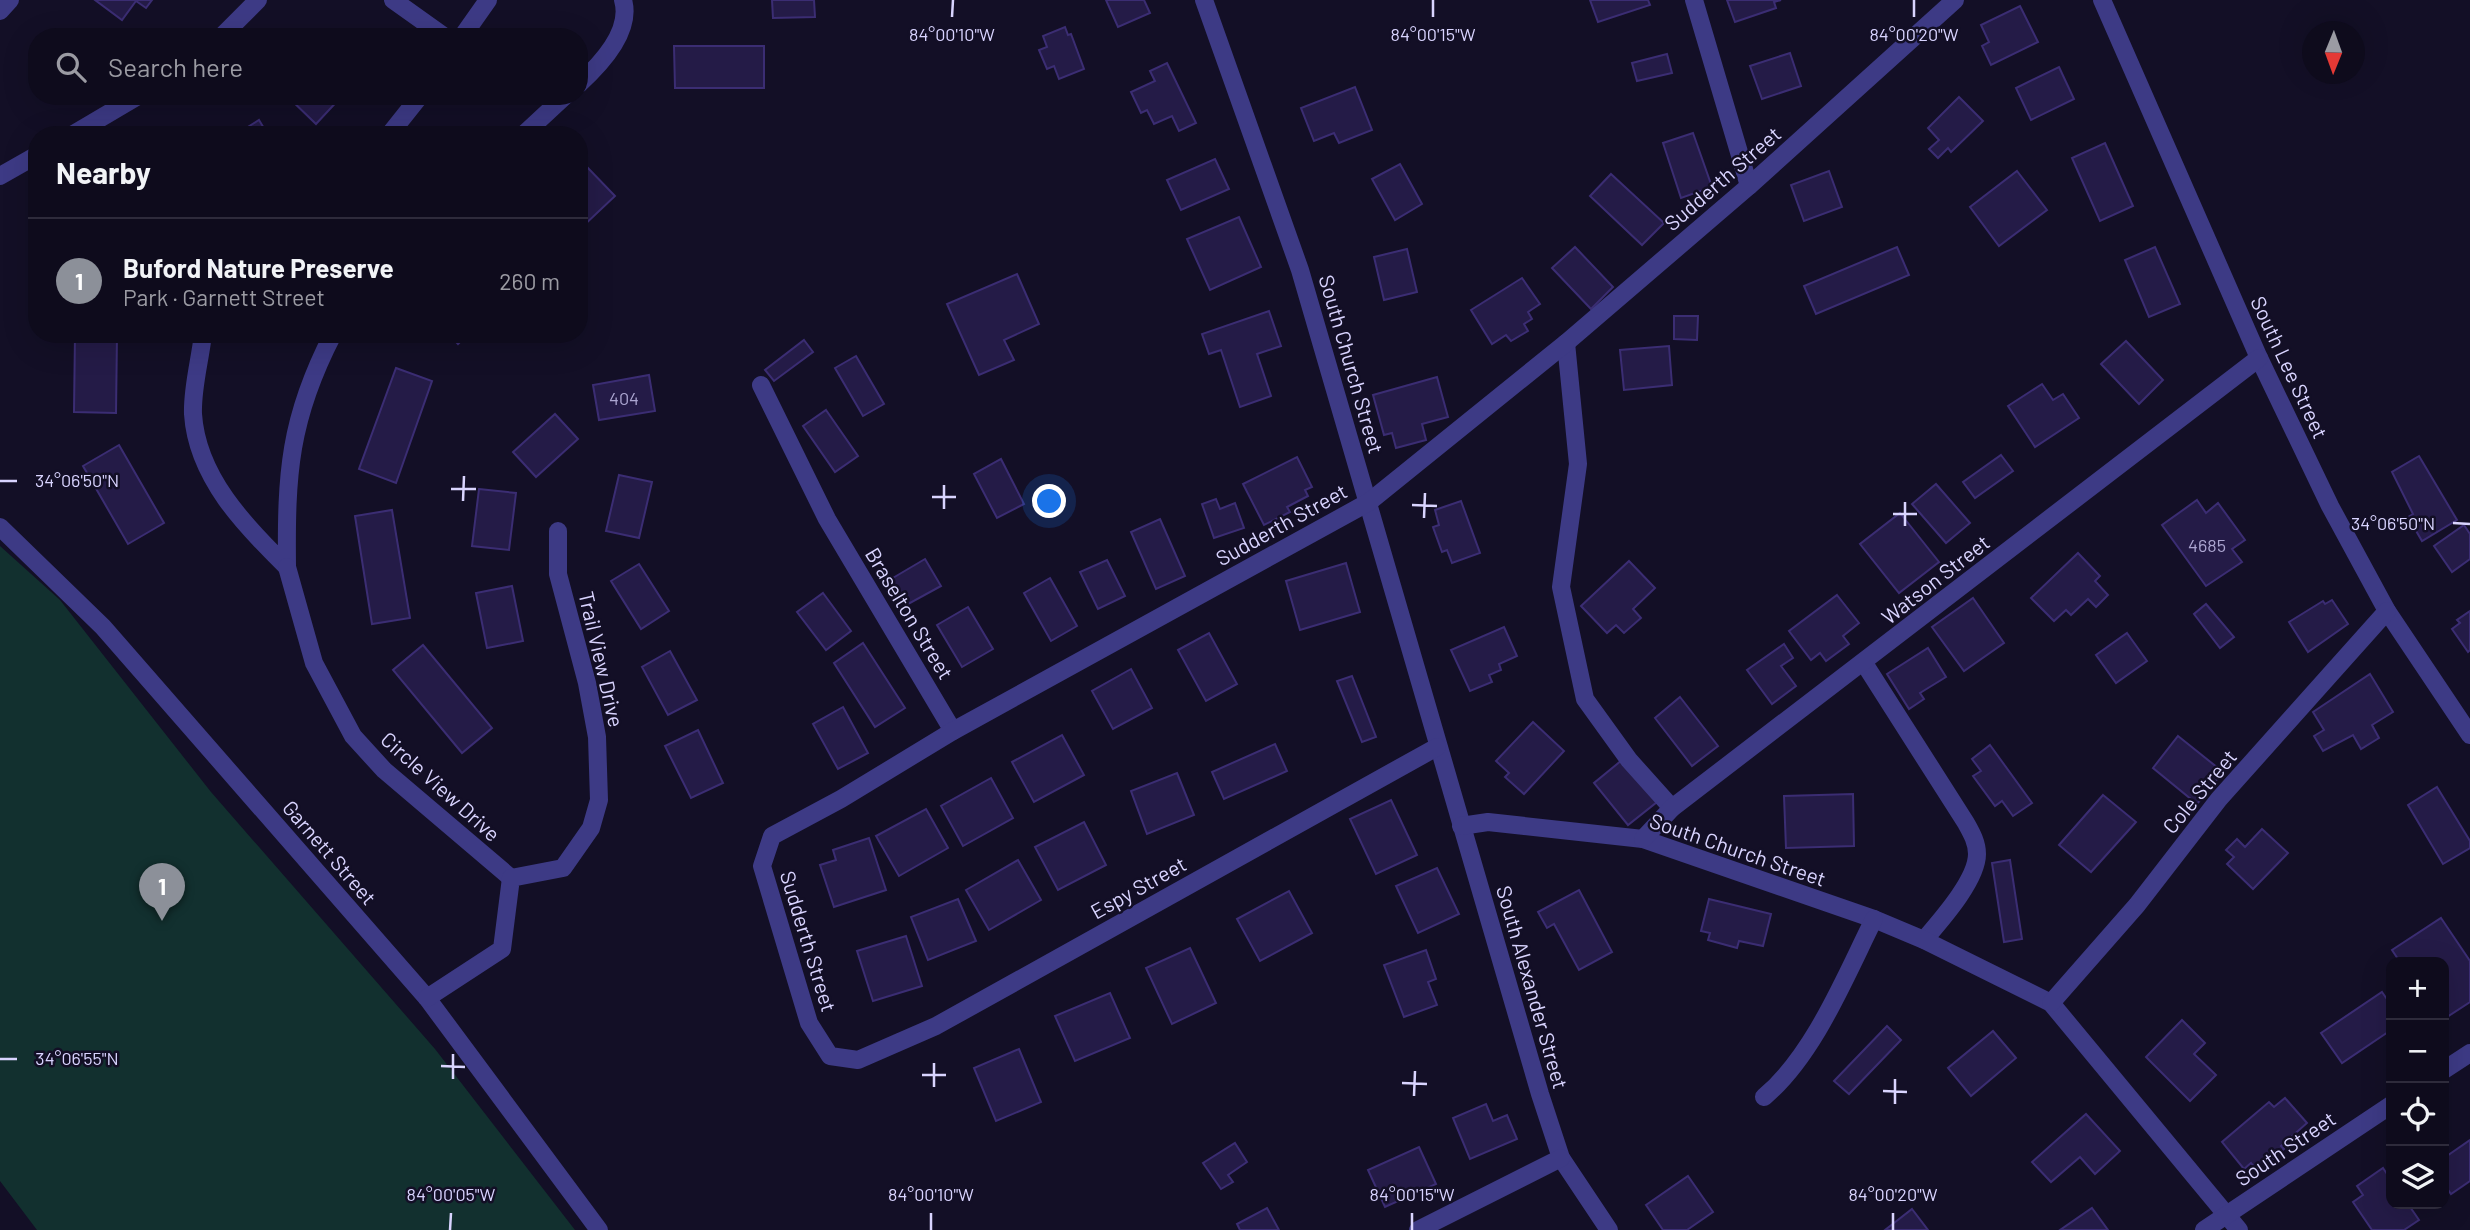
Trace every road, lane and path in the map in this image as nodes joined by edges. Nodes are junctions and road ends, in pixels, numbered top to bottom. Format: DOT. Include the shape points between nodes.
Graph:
graph roads {
  1 [pos="10,0"];
  2 [pos="258,0"];
  3 [pos="393,0"];
  4 [pos="488,0"];
  5 [pos="623,0"];
  6 [pos="1204,0"];
  7 [pos="1694,0"];
  8 [pos="1955,0"];
  9 [pos="2102,0"];
  10 [pos="0,11"];
  11 [pos="230,28"];
  12 [pos="432,28"];
  13 [pos="468,28"];
  14 [pos="588,75"];
  15 [pos="123,105"];
  16 [pos="413,105"];
  17 [pos="555,105"];
  18 [pos="87,126"];
  19 [pos="396,126"];
  20 [pos="533,126"];
  21 [pos="28,160"];
  22 [pos="0,176"];
  23 [pos="1749,186"];
  24 [pos="202,343"];
  25 [pos="328,343"];
  26 [pos="1566,343"];
  27 [pos="2259,358"];
  28 [pos="761,385"];
  29 [pos="1368,502"];
  30 [pos="0,527"];
  31 [pos="558,531"];
  32 [pos="287,567"];
  33 [pos="2387,611"];
  34 [pos="1864,663"];
  35 [pos="953,731"];
  36 [pos="2470,735"];
  37 [pos="1437,747"];
  38 [pos="1672,808"];
  39 [pos="1461,826"];
  40 [pos="1643,839"];
  41 [pos="511,878"];
  42 [pos="1874,919"];
  43 [pos="1924,940"];
  44 [pos="427,998"];
  45 [pos="2051,1003"];
  46 [pos="2470,1052"];
  47 [pos="858,1060"];
  48 [pos="2449,1067"];
  49 [pos="1764,1097"];
  50 [pos="2386,1108"];
  51 [pos="1561,1158"];
  52 [pos="2228,1214"];
  53 [pos="599,1230"];
  54 [pos="1418,1230"];
  55 [pos="1609,1230"];
  56 [pos="2204,1230"];
  57 [pos="2239,1230"];
  1 -- 10 [label="street"];
  2 -- 11 [label="street"];
  3 -- 12 [label="street"];
  4 -- 13 [label="street"];
  5 -- 14 [label="street" via="622,30"];
  6 -- 29 [label="street, South Church Street" via="1300,270"];
  7 -- 23 [label="street"];
  8 -- 23 [label="street, Sudderth Street"];
  9 -- 27 [label="street, South Lee Street"];
  15 -- 18 [label="street"];
  16 -- 19 [label="street"];
  17 -- 20 [label="street"];
  21 -- 22 [label="street"];
  23 -- 26 [label="street, Sudderth Street"];
  24 -- 32 [label="street, Circle View Drive" via="193,415 201,453 228,504"];
  25 -- 32 [label="street, Circle View Drive" via="315,368 292,443 286,489"];
  26 -- 29 [label="street, Sudderth Street"];
  26 -- 38 [label="street" via="1578,464 1561,587 1585,699 1629,760"];
  27 -- 33 [label="street, South Lee Street"];
  27 -- 34 [label="street, Watson Street"];
  28 -- 35 [label="street, Braselton Street" via="827,519"];
  29 -- 35 [label="street, Sudderth Street"];
  29 -- 37 [label="street, South Church Street"];
  30 -- 44 [label="street, Garnett Street" via="103,627"];
  31 -- 41 [label="street, Trail View Drive" via="558,575 597,737 599,800 591,828 563,868"];
  32 -- 41 [label="street, Circle View Drive" via="314,663 353,736 394,778"];
  33 -- 36 [label="street, South Lee Street"];
  33 -- 45 [label="street, Cole Street" via="2219,799 2137,905"];
  34 -- 38 [label="street, Watson Street"];
  34 -- 43 [label="street" via="1966,822 1977,849 1968,880"];
  35 -- 47 [label="street, Sudderth Street" via="772,836 762,866 810,1023 830,1056"];
  37 -- 39 [label="street, South Alexander Street"];
  37 -- 47 [label="street, Espy Street" via="936,1026"];
  38 -- 40 [label="street, Watson Street"];
  39 -- 40 [label="street, South Church Street" via="1488,822"];
  39 -- 51 [label="street, South Alexander Street"];
  40 -- 42 [label="street, South Church Street"];
  41 -- 44 [label="street" via="502,949"];
  42 -- 43 [label="street"];
  42 -- 49 [label="street" via="1829,1009 1780,1084"];
  43 -- 45 [label="street"];
  44 -- 53 [label="street, Garnett Street"];
  45 -- 52 [label="street"];
  46 -- 48 [label="street"];
  50 -- 52 [label="street, South Street"];
  51 -- 54 [label="street"];
  51 -- 55 [label="street, South Alexander Street"];
  52 -- 56 [label="street, South Street"];
  52 -- 57 [label="street"];
}
